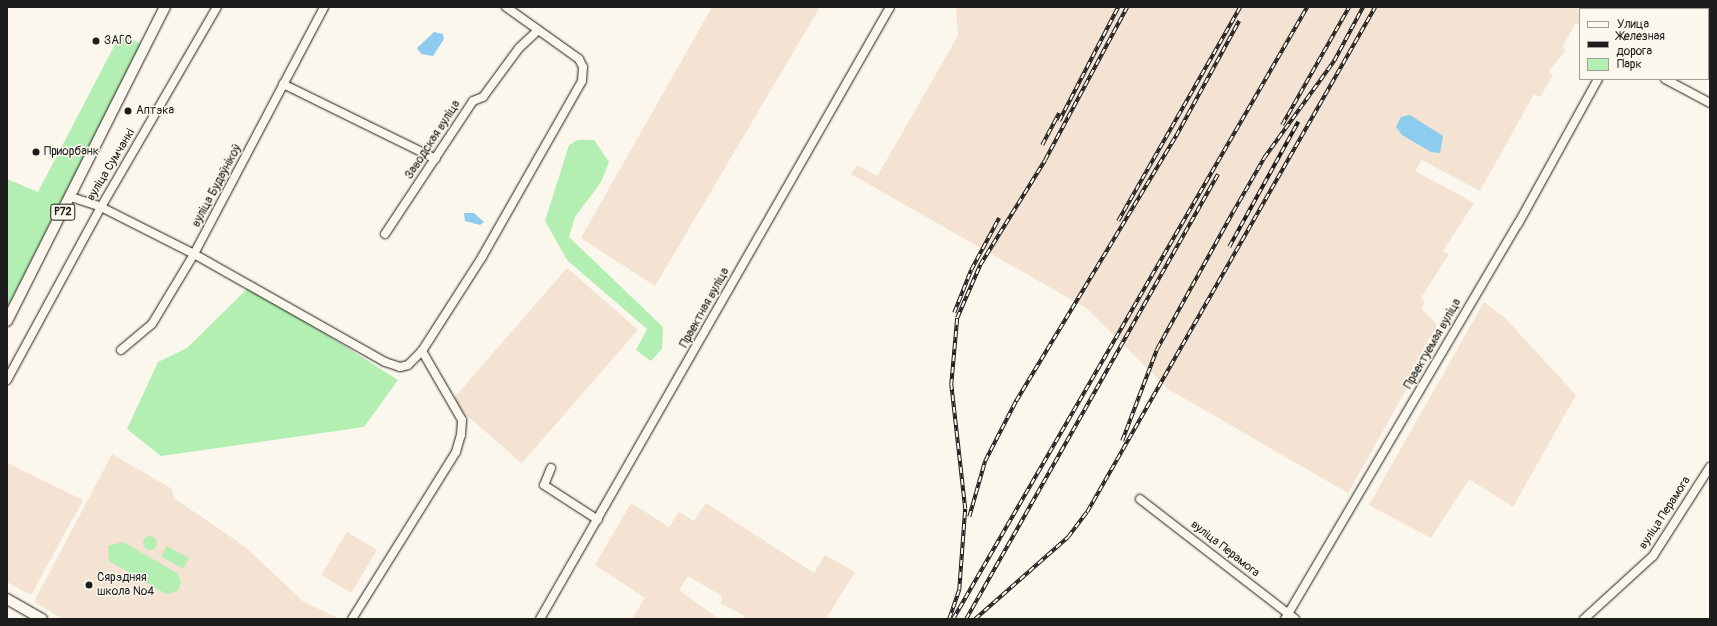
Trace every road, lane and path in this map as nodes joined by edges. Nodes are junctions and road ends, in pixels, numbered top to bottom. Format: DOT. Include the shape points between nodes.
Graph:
graph roads {
  1 [pos="165,7"];
  2 [pos="217,7"];
  3 [pos="324,7"];
  4 [pos="506,7"];
  5 [pos="890,7"];
  6 [pos="538,30"];
  7 [pos="1597,80"];
  8 [pos="1667,80"];
  9 [pos="283,84"];
  10 [pos="1710,102"];
  11 [pos="436,159"];
  12 [pos="71,197"];
  13 [pos="101,207"];
  14 [pos="385,234"];
  15 [pos="194,254"];
  16 [pos="7,321"];
  17 [pos="121,350"];
  18 [pos="422,351"];
  19 [pos="7,380"];
  20 [pos="1710,467"];
  21 [pos="551,468"];
  22 [pos="1140,499"];
  23 [pos="598,520"];
  24 [pos="7,599"];
  25 [pos="1286,616"];
  26 [pos="42,619"];
  27 [pos="352,619"];
  28 [pos="540,619"];
  29 [pos="1296,619"];
  30 [pos="1584,619"];
  1 -- 12 [label="main road, вуліца Сумчанкі / Р72"];
  2 -- 13 [label="street, вуліца Сумчанкі"];
  3 -- 9 [label="street, вуліца Будаўнікоў"];
  4 -- 6 [label="street"];
  5 -- 23 [label="street, Праектная вуліца"];
  6 -- 11 [label="street, Заводская вуліца" via="520,48 483,97 473,101"];
  6 -- 18 [label="street" via="579,59 584,67 582,81 482,257"];
  7 -- 25 [label="street, Праектуемая вуліца" via="1518,224"];
  8 -- 10 [label="street"];
  9 -- 11 [label="street"];
  9 -- 15 [label="street, вуліца Будаўнікоў"];
  11 -- 14 [label="street, Заводская вуліца"];
  12 -- 13 [label="street"];
  12 -- 16 [label="main road, вуліца Сумчанкі / Р72"];
  13 -- 15 [label="street"];
  13 -- 19 [label="street, вуліца Сумчанкі"];
  15 -- 17 [label="street, вуліца Будаўнікоў" via="152,324"];
  15 -- 18 [label="street" via="385,362 400,367 408,365"];
  18 -- 27 [label="street" via="462,420 461,435 456,452"];
  20 -- 30 [label="street, вуліца Перамога" via="1653,556"];
  21 -- 23 [label="street" via="544,485"];
  22 -- 25 [label="street, вуліца Перамога"];
  23 -- 28 [label="street, Праектная вуліца"];
  24 -- 26 [label="main road"];
  25 -- 29 [label="street, вуліца Перамога"];
}
